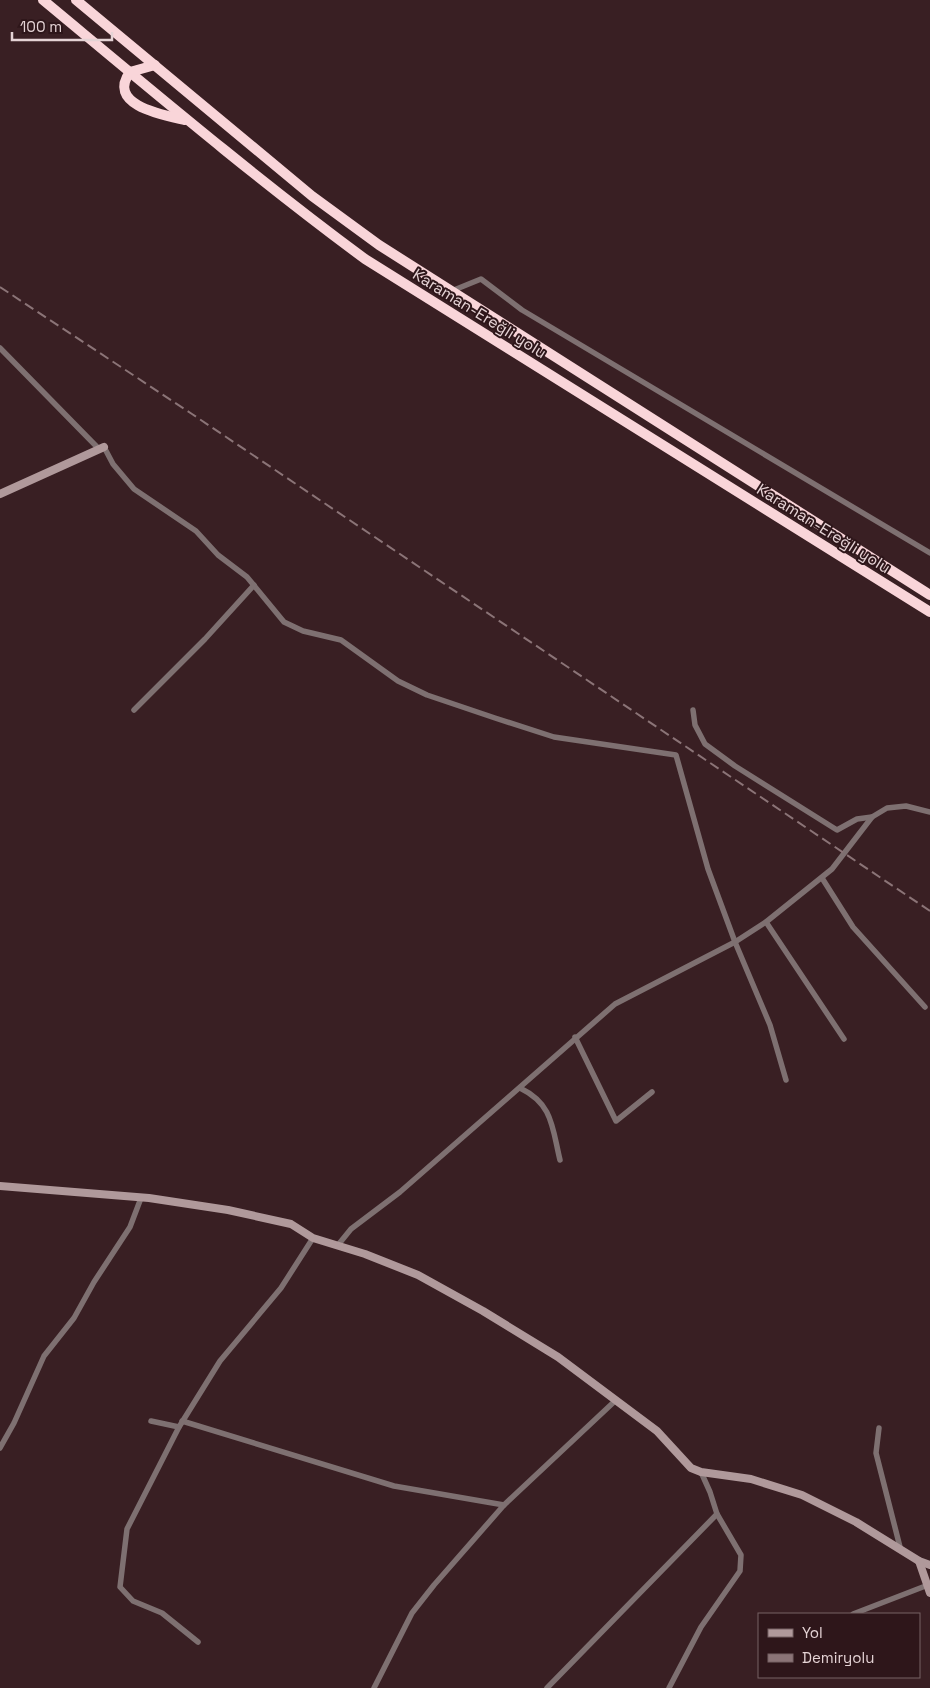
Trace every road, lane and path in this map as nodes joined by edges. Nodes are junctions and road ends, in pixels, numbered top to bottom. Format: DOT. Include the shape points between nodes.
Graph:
graph roads {
  1 [pos="43,0"];
  2 [pos="76,0"];
  3 [pos="154,65"];
  4 [pos="130,72"];
  5 [pos="187,120"];
  6 [pos="454,290"];
  7 [pos="0,348"];
  8 [pos="101,448"];
  9 [pos="0,494"];
  10 [pos="930,553"];
  11 [pos="254,585"];
  12 [pos="930,595"];
  13 [pos="930,612"];
  14 [pos="134,710"];
  15 [pos="693,710"];
  16 [pos="930,812"];
  17 [pos="872,817"];
  18 [pos="822,878"];
  19 [pos="766,922"];
  20 [pos="735,942"];
  21 [pos="925,1006"];
  22 [pos="575,1037"];
  23 [pos="844,1039"];
  24 [pos="786,1080"];
  25 [pos="520,1088"];
  26 [pos="652,1092"];
  27 [pos="560,1160"];
  28 [pos="0,1186"];
  29 [pos="141,1198"];
  30 [pos="312,1238"];
  31 [pos="338,1244"];
  32 [pos="616,1400"];
  33 [pos="151,1422"];
  34 [pos="181,1424"];
  35 [pos="878,1428"];
  36 [pos="0,1448"];
  37 [pos="701,1472"];
  38 [pos="504,1505"];
  39 [pos="716,1514"];
  40 [pos="900,1548"];
  41 [pos="919,1561"];
  42 [pos="930,1565"];
  43 [pos="928,1584"];
  44 [pos="930,1593"];
  45 [pos="856,1613"];
  46 [pos="198,1642"];
  47 [pos="374,1688"];
  48 [pos="547,1688"];
  49 [pos="670,1688"];
  1 -- 4 [label="highway, Karaman-Ereğli yolu"];
  2 -- 3 [label="highway, Karaman-Ereğli yolu"];
  3 -- 4 [label="highway"];
  3 -- 6 [label="highway, Karaman-Ereğli yolu" via="312,196 379,245"];
  4 -- 5 [label="highway, Karaman-Ereğli yolu"];
  4 -- 5 [label="highway" via="123,85 132,102 156,113"];
  5 -- 13 [label="highway, Karaman-Ereğli yolu" via="365,259"];
  6 -- 10 [label="street" via="481,279 522,310"];
  6 -- 12 [label="highway, Karaman-Ereğli yolu"];
  7 -- 8 [label="street"];
  8 -- 9 [label="street"];
  8 -- 11 [label="street" via="134,490 196,531 218,555"];
  11 -- 14 [label="street"];
  11 -- 20 [label="street" via="284,622 302,631 342,640 398,681 427,695 554,737 676,754 693,820"];
  15 -- 17 [label="street" via="694,725 706,744 837,830 857,819"];
  16 -- 17 [label="street" via="906,806 887,808"];
  17 -- 18 [label="street"];
  18 -- 19 [label="street"];
  18 -- 21 [label="street" via="853,927"];
  19 -- 20 [label="street"];
  19 -- 23 [label="street"];
  20 -- 22 [label="street" via="615,1004"];
  20 -- 24 [label="street" via="770,1025"];
  22 -- 25 [label="street"];
  22 -- 26 [label="street" via="616,1121"];
  25 -- 27 [label="street" via="544,1104"];
  25 -- 31 [label="street" via="400,1192 351,1229"];
  28 -- 29 [label="street"];
  29 -- 30 [label="street" via="228,1210 290,1224"];
  29 -- 36 [label="street" via="130,1228 74,1318 44,1356"];
  30 -- 31 [label="street"];
  30 -- 34 [label="street" via="281,1288 220,1361"];
  31 -- 32 [label="street" via="418,1275 483,1311 558,1358"];
  32 -- 37 [label="street" via="657,1431 691,1468"];
  32 -- 38 [label="street"];
  33 -- 34 [label="street"];
  34 -- 38 [label="street" via="394,1486"];
  34 -- 46 [label="street" via="127,1529 120,1587 133,1601 162,1613"];
  35 -- 40 [label="street" via="876,1453"];
  37 -- 39 [label="street"];
  37 -- 40 [label="street" via="775,1485 856,1522"];
  38 -- 47 [label="street" via="412,1613"];
  39 -- 48 [label="street"];
  39 -- 49 [label="street" via="741,1554 740,1571 701,1627"];
  40 -- 41 [label="street"];
  41 -- 42 [label="street"];
  41 -- 43 [label="street"];
  43 -- 44 [label="street"];
  43 -- 45 [label="street"];
}
